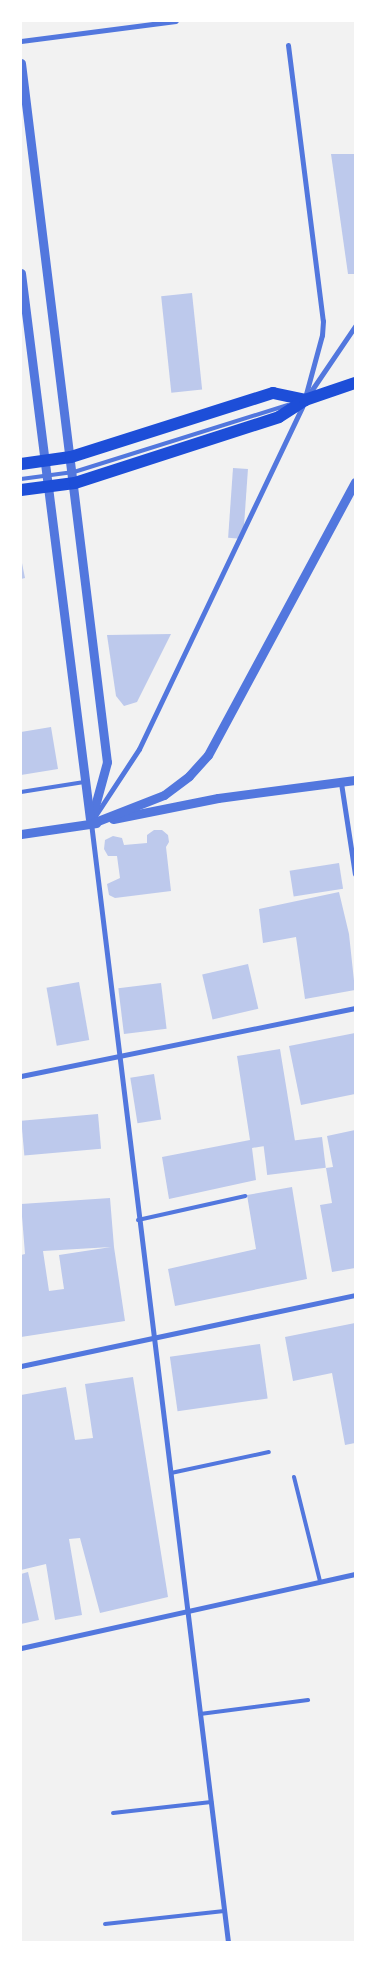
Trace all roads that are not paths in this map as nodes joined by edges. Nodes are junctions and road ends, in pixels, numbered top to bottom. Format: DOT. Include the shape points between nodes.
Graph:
graph roads {
  1 [pos="176,21"];
  2 [pos="21,41"];
  3 [pos="288,45"];
  4 [pos="21,63"];
  5 [pos="21,273"];
  6 [pos="355,326"];
  7 [pos="355,383"];
  8 [pos="305,400"];
  9 [pos="71,457"];
  10 [pos="46,460"];
  11 [pos="21,464"];
  12 [pos="74,477"];
  13 [pos="21,479"];
  14 [pos="49,481"];
  15 [pos="355,482"];
  16 [pos="21,490"];
  17 [pos="355,780"];
  18 [pos="84,782"];
  19 [pos="341,783"];
  20 [pos="21,792"];
  21 [pos="90,824"];
  22 [pos="21,834"];
  23 [pos="355,874"];
  24 [pos="355,1008"];
  25 [pos="119,1058"];
  26 [pos="21,1076"];
  27 [pos="245,1196"];
  28 [pos="138,1220"];
  29 [pos="355,1295"];
  30 [pos="152,1338"];
  31 [pos="21,1366"];
  32 [pos="269,1452"];
  33 [pos="171,1473"];
  34 [pos="294,1477"];
  35 [pos="355,1574"];
  36 [pos="320,1581"];
  37 [pos="187,1612"];
  38 [pos="21,1648"];
  39 [pos="308,1700"];
  40 [pos="200,1714"];
  41 [pos="211,1802"];
  42 [pos="113,1813"];
  43 [pos="224,1911"];
  44 [pos="105,1924"];
  45 [pos="228,1942"];
  1 -- 2 [label="street"];
  3 -- 8 [label="street" via="323,321"];
  4 -- 9 [label="street"];
  5 -- 10 [label="street"];
  6 -- 8 [label="street"];
  7 -- 8 [label="main road"];
  8 -- 9 [label="main road" via="273,394"];
  8 -- 12 [label="main road" via="279,417"];
  8 -- 21 [label="street" via="139,749"];
  9 -- 10 [label="main road"];
  9 -- 12 [label="street"];
  10 -- 11 [label="main road"];
  10 -- 14 [label="street"];
  12 -- 14 [label="main road"];
  12 -- 21 [label="street" via="107,762"];
  13 -- 14 [label="lane"];
  14 -- 16 [label="main road"];
  14 -- 18 [label="street"];
  15 -- 21 [label="street" via="208,755 189,776 164,795"];
  17 -- 19 [label="street"];
  18 -- 20 [label="lane"];
  18 -- 21 [label="street"];
  19 -- 21 [label="street" via="218,798"];
  19 -- 23 [label="street"];
  21 -- 22 [label="street"];
  21 -- 25 [label="street"];
  24 -- 25 [label="street"];
  25 -- 26 [label="street"];
  25 -- 28 [label="street"];
  27 -- 28 [label="lane"];
  28 -- 30 [label="street"];
  29 -- 30 [label="street"];
  30 -- 31 [label="street"];
  30 -- 33 [label="street"];
  32 -- 33 [label="lane"];
  33 -- 37 [label="street"];
  34 -- 36 [label="lane"];
  35 -- 36 [label="street"];
  36 -- 37 [label="street"];
  37 -- 38 [label="street"];
  37 -- 40 [label="street"];
  39 -- 40 [label="lane"];
  40 -- 41 [label="street"];
  41 -- 42 [label="lane"];
  41 -- 43 [label="street"];
  43 -- 44 [label="lane"];
  43 -- 45 [label="street"];
}
